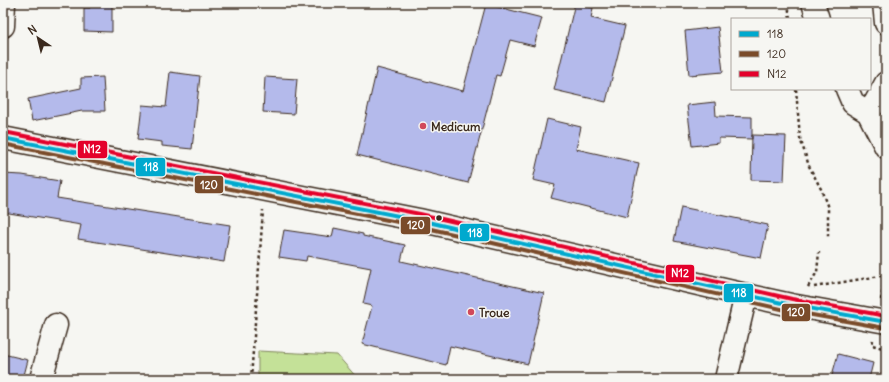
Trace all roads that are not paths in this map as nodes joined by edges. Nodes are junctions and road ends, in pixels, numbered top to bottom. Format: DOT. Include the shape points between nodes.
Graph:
graph roads {
  1 [pos="4,3"];
  2 [pos="813,3"];
  3 [pos="884,3"];
  4 [pos="818,18"];
  5 [pos="886,23"];
  6 [pos="3,26"];
  7 [pos="886,83"];
  8 [pos="847,90"];
  9 [pos="868,112"];
  10 [pos="3,138"];
  11 [pos="886,147"];
  12 [pos="746,295"];
  13 [pos="886,322"];
  14 [pos="56,325"];
  15 [pos="41,379"];
  16 [pos="726,379"];
  1 -- 6 [label="main road"];
  2 -- 4 [label="main road"];
  3 -- 5 [label="main road"];
  7 -- 9 [label="main road"];
  8 -- 9 [label="main road" via="853,103"];
  9 -- 11 [label="main road"];
  10 -- 12 [label="main road" via="419,220"];
  12 -- 13 [label="main road"];
  12 -- 16 [label="main road"];
  14 -- 15 [label="main road"];
}
